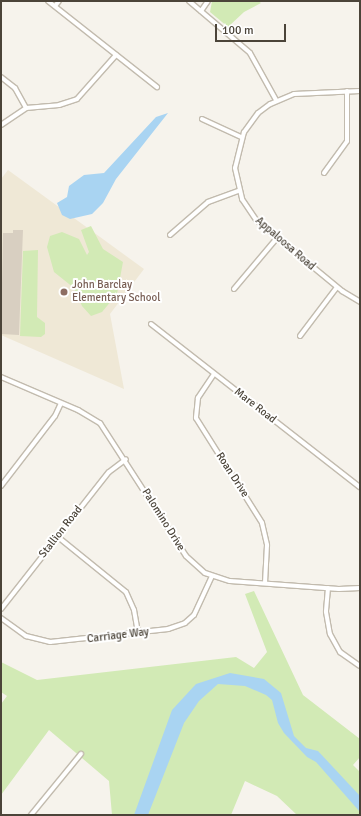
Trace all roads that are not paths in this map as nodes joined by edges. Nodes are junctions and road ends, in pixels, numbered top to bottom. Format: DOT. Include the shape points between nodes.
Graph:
graph roads {
  1 [pos="48,1"];
  2 [pos="59,1"];
  3 [pos="189,1"];
  4 [pos="208,1"];
  5 [pos="55,6"];
  6 [pos="201,11"];
  7 [pos="116,55"];
  8 [pos="1,77"];
  9 [pos="157,87"];
  10 [pos="347,91"];
  11 [pos="360,91"];
  12 [pos="276,100"];
  13 [pos="26,108"];
  14 [pos="202,119"];
  15 [pos="1,125"];
  16 [pos="241,137"];
  17 [pos="324,173"];
  18 [pos="239,191"];
  19 [pos="170,235"];
  20 [pos="277,238"];
  21 [pos="337,287"];
  22 [pos="234,289"];
  23 [pos="360,302"];
  24 [pos="152,324"];
  25 [pos="300,336"];
  26 [pos="214,374"];
  27 [pos="1,377"];
  28 [pos="61,403"];
  29 [pos="126,459"];
  30 [pos="1,486"];
  31 [pos="360,488"];
  32 [pos="58,537"];
  33 [pos="212,576"];
  34 [pos="264,583"];
  35 [pos="328,588"];
  36 [pos="360,588"];
  37 [pos="1,609"];
  38 [pos="1,618"];
  39 [pos="138,633"];
  40 [pos="360,666"];
  41 [pos="81,754"];
  42 [pos="31,815"];
  1 -- 5 [label="street"];
  2 -- 5 [label="street"];
  3 -- 6 [label="street"];
  4 -- 6 [label="street"];
  5 -- 7 [label="street"];
  6 -- 12 [label="street" via="250,53"];
  7 -- 9 [label="street"];
  7 -- 13 [label="street" via="77,99 59,105"];
  8 -- 13 [label="street" via="15,88"];
  10 -- 11 [label="street, Appaloosa Road"];
  10 -- 12 [label="street, Appaloosa Road" via="305,92"];
  10 -- 17 [label="street" via="347,141"];
  12 -- 16 [label="street, Appaloosa Road" via="258,114"];
  13 -- 15 [label="street"];
  14 -- 16 [label="street"];
  16 -- 18 [label="street, Appaloosa Road" via="235,162"];
  18 -- 19 [label="street" via="208,202"];
  18 -- 20 [label="street, Appaloosa Road" via="249,211"];
  20 -- 21 [label="street, Appaloosa Road"];
  20 -- 22 [label="street"];
  21 -- 23 [label="street, Appaloosa Road"];
  21 -- 25 [label="street"];
  24 -- 26 [label="street, Mare Road"];
  26 -- 31 [label="street, Mare Road"];
  26 -- 34 [label="street, Roan Drive" via="198,398 196,418 262,523 267,546"];
  27 -- 28 [label="street, Palomino Drive"];
  28 -- 29 [label="street, Palomino Drive" via="100,422"];
  28 -- 30 [label="street" via="55,416"];
  29 -- 32 [label="street, Stallion Road" via="109,472"];
  29 -- 33 [label="street, Palomino Drive" via="186,556"];
  32 -- 37 [label="street, Stallion Road"];
  32 -- 39 [label="street" via="126,592 134,610"];
  33 -- 34 [label="street, Palomino Drive"];
  33 -- 39 [label="street, Carriage Way" via="201,604 190,619 174,628"];
  34 -- 35 [label="street, Palomino Drive"];
  35 -- 36 [label="street, Palomino Drive"];
  35 -- 40 [label="street" via="326,612 330,634 340,652"];
  38 -- 39 [label="street, Carriage Way" via="26,636 50,642"];
  41 -- 42 [label="street"];
}
